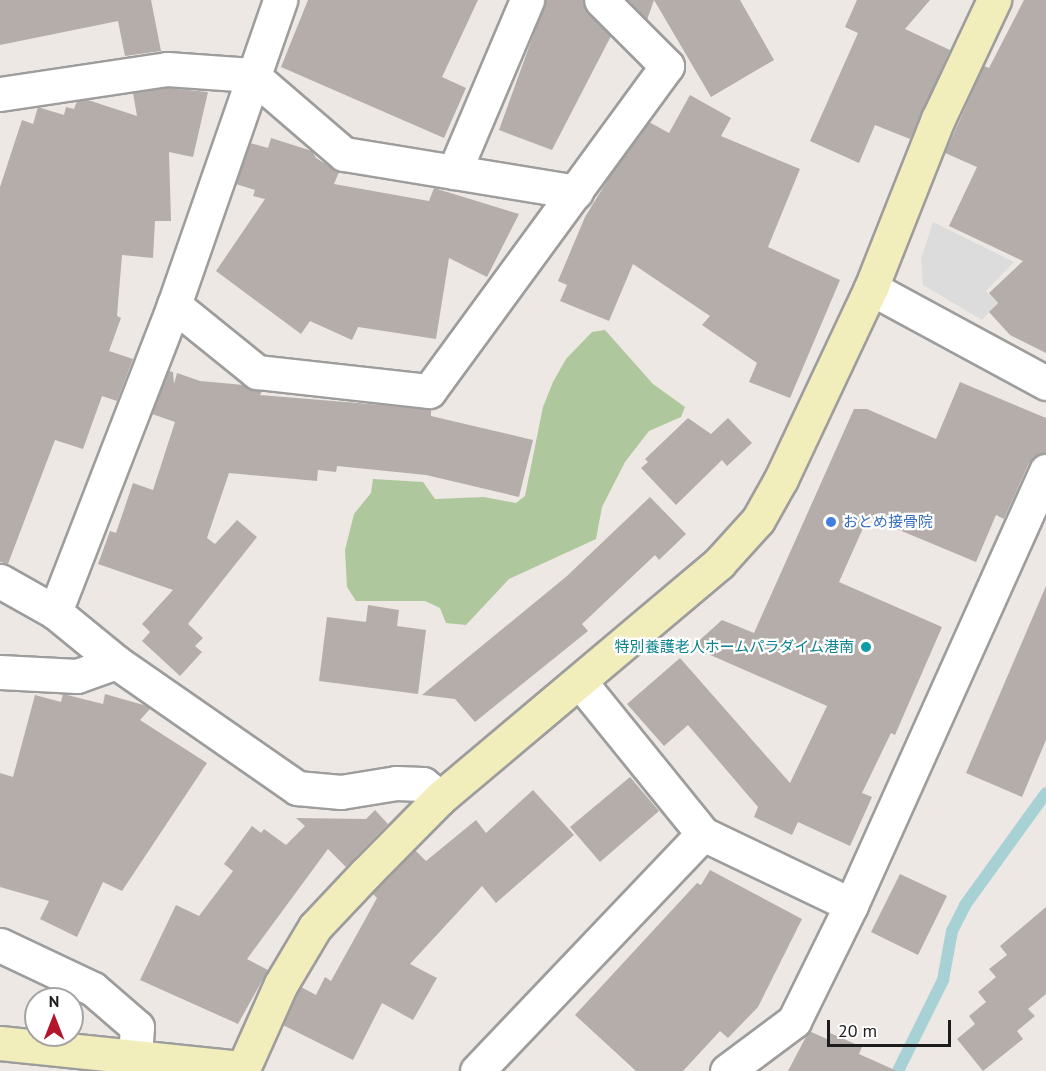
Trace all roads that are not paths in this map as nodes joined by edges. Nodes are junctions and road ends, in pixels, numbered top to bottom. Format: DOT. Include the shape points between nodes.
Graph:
graph roads {
  1 [pos="280,0"];
  2 [pos="527,0"];
  3 [pos="601,0"];
  4 [pos="994,0"];
  5 [pos="252,75"];
  6 [pos="1,96"];
  7 [pos="454,172"];
  8 [pos="576,192"];
  9 [pos="871,288"];
  10 [pos="174,305"];
  11 [pos="1046,383"];
  12 [pos="1046,471"];
  13 [pos="0,581"];
  14 [pos="55,612"];
  15 [pos="116,662"];
  16 [pos="0,672"];
  17 [pos="580,682"];
  18 [pos="440,798"];
  19 [pos="703,834"];
  20 [pos="851,905"];
  21 [pos="0,945"];
  22 [pos="0,1043"];
  23 [pos="135,1054"];
  24 [pos="243,1070"];
  25 [pos="477,1071"];
  26 [pos="727,1071"];
  1 -- 5 [label="street"];
  2 -- 7 [label="street"];
  3 -- 8 [label="street" via="667,66"];
  4 -- 9 [label="street" via="938,119"];
  5 -- 6 [label="street" via="167,69"];
  5 -- 7 [label="street" via="344,154"];
  5 -- 10 [label="street"];
  7 -- 8 [label="street"];
  8 -- 10 [label="street" via="429,391 257,372"];
  9 -- 11 [label="street"];
  9 -- 17 [label="street" via="758,520 719,563"];
  10 -- 14 [label="street"];
  12 -- 20 [label="street"];
  13 -- 14 [label="street"];
  14 -- 15 [label="street"];
  15 -- 16 [label="street" via="77,676"];
  15 -- 18 [label="street" via="297,788 341,792 396,783 423,784"];
  17 -- 18 [label="street"];
  17 -- 19 [label="street"];
  18 -- 24 [label="street" via="315,927 281,984"];
  19 -- 20 [label="street"];
  19 -- 25 [label="street"];
  20 -- 26 [label="street" via="794,1021"];
  21 -- 23 [label="street" via="93,989 137,1027"];
  22 -- 23 [label="street"];
  23 -- 24 [label="street"];
}
